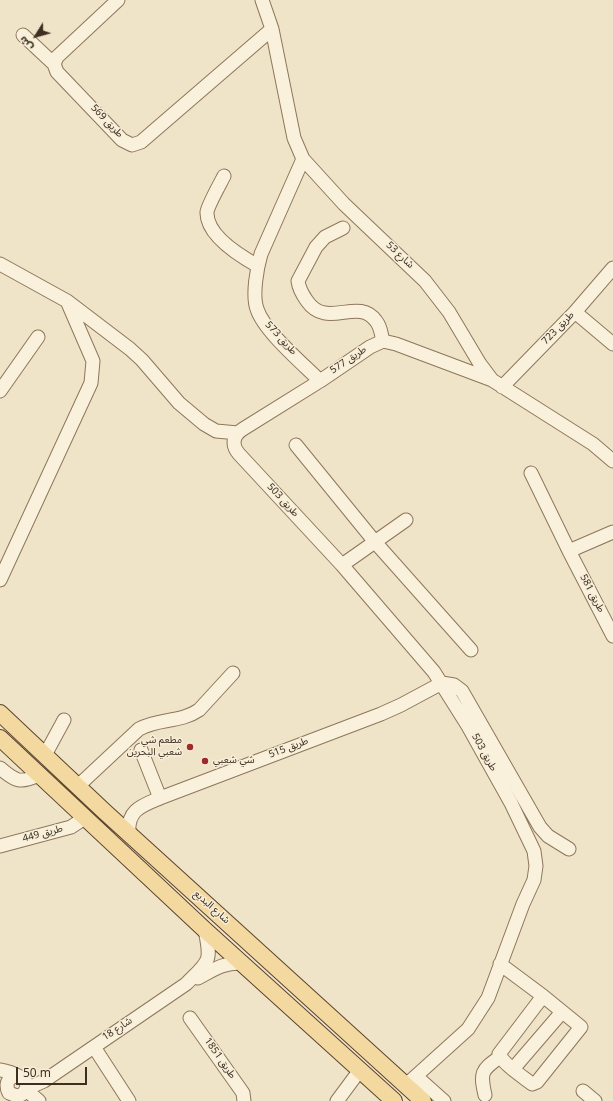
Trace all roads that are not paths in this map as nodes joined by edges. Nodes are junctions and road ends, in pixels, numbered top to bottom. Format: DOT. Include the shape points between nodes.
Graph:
graph roads {
  1 [pos="118,0"];
  2 [pos="262,0"];
  3 [pos="272,29"];
  4 [pos="23,36"];
  5 [pos="54,64"];
  6 [pos="304,159"];
  7 [pos="224,176"];
  8 [pos="342,228"];
  9 [pos="0,264"];
  10 [pos="258,266"];
  11 [pos="613,268"];
  12 [pos="67,301"];
  13 [pos="575,312"];
  14 [pos="38,337"];
  15 [pos="383,341"];
  16 [pos="613,344"];
  17 [pos="320,381"];
  18 [pos="497,384"];
  19 [pos="0,391"];
  20 [pos="238,432"];
  21 [pos="296,445"];
  22 [pos="613,461"];
  23 [pos="532,473"];
  24 [pos="406,520"];
  25 [pos="613,532"];
  26 [pos="376,542"];
  27 [pos="569,551"];
  28 [pos="342,565"];
  29 [pos="0,580"];
  30 [pos="613,636"];
  31 [pos="471,650"];
  32 [pos="233,673"];
  33 [pos="442,682"];
  34 [pos="0,713"];
  35 [pos="64,720"];
  36 [pos="0,738"];
  37 [pos="141,750"];
  38 [pos="45,755"];
  39 [pos="0,768"];
  40 [pos="39,775"];
  41 [pos="78,786"];
  42 [pos="160,798"];
  43 [pos="84,817"];
  44 [pos="129,834"];
  45 [pos="0,846"];
  46 [pos="569,848"];
  47 [pos="205,930"];
  48 [pos="242,963"];
  49 [pos="500,964"];
  50 [pos="186,984"];
  51 [pos="543,996"];
  52 [pos="562,1012"];
  53 [pos="190,1018"];
  54 [pos="94,1047"];
  55 [pos="500,1057"];
  56 [pos="513,1069"];
  57 [pos="0,1070"];
  58 [pos="360,1070"];
  59 [pos="411,1081"];
  60 [pos="23,1083"];
  61 [pos="4,1091"];
  62 [pos="583,1091"];
  63 [pos="485,1099"];
  64 [pos="39,1101"];
  65 [pos="129,1101"];
  66 [pos="244,1101"];
  67 [pos="337,1101"];
  68 [pos="394,1101"];
  69 [pos="423,1101"];
  70 [pos="444,1101"];
  71 [pos="594,1101"];
  1 -- 5 [label="street" via="57,57"];
  2 -- 3 [label="street, شارع 53"];
  3 -- 5 [label="street, طريق 569" via="141,142 132,145 122,140 58,72"];
  3 -- 6 [label="street, شارع 53" via="294,138"];
  4 -- 5 [label="street, طريق 569"];
  6 -- 10 [label="street, طريق 573"];
  6 -- 18 [label="street, شارع 53" via="344,204 425,281 449,312 483,369"];
  7 -- 10 [label="street" via="207,211 209,224 221,240 240,256"];
  8 -- 15 [label="street" via="325,237 316,247 298,281 300,291 316,311 322,313 367,313 380,327"];
  9 -- 12 [label="street"];
  10 -- 17 [label="street, طريق 573" via="256,308 267,327"];
  11 -- 13 [label="street, طريق 723"];
  12 -- 20 [label="street" via="130,349 179,403 204,424 216,431"];
  12 -- 29 [label="street" via="93,361 91,383"];
  13 -- 16 [label="street"];
  13 -- 18 [label="street, طريق 723"];
  14 -- 19 [label="street"];
  15 -- 17 [label="street, طريق 577"];
  15 -- 18 [label="street"];
  17 -- 20 [label="street, طريق 577"];
  18 -- 22 [label="street, شارع 53" via="592,444"];
  20 -- 28 [label="street, طريق 503" via="234,445 239,454"];
  21 -- 26 [label="street"];
  23 -- 27 [label="street, طريق 581"];
  24 -- 26 [label="street"];
  25 -- 27 [label="street"];
  26 -- 28 [label="street"];
  26 -- 31 [label="street"];
  27 -- 30 [label="street, طريق 581"];
  28 -- 33 [label="street, طريق 503"];
  32 -- 41 [label="street" via="192,714 139,729"];
  33 -- 42 [label="street, طريق 515" via="381,714"];
  33 -- 46 [label="street" via="454,685 462,692 540,827 548,836"];
  33 -- 49 [label="street, طريق 503" via="511,804 534,851 534,880"];
  34 -- 38 [label="main road, شارع البديع"];
  35 -- 38 [label="street"];
  36 -- 40 [label="main road, شارع البديع"];
  37 -- 42 [label="street"];
  38 -- 41 [label="main road, شارع البديع"];
  39 -- 40 [label="street" via="20,781"];
  40 -- 43 [label="main road, شارع البديع"];
  41 -- 44 [label="main road, شارع البديع"];
  42 -- 44 [label="street, طريق 515" via="136,809 129,823"];
  43 -- 45 [label="street, طريق 449" via="66,829"];
  43 -- 47 [label="main road, شارع البديع"];
  44 -- 59 [label="main road, شارع البديع"];
  47 -- 48 [label="main road, شارع البديع"];
  47 -- 50 [label="street, شارع 18" via="209,951 207,962"];
  48 -- 50 [label="street, شارع 18" via="218,967"];
  48 -- 58 [label="main road, شارع البديع"];
  49 -- 51 [label="street"];
  49 -- 59 [label="street, طريق 503" via="488,998 468,1029"];
  50 -- 54 [label="street, شارع 18"];
  51 -- 52 [label="street"];
  51 -- 55 [label="street" via="499,1053"];
  52 -- 56 [label="street"];
  52 -- 56 [label="street" via="581,1028 538,1082 532,1084"];
  53 -- 66 [label="street, طريق 1851" via="243,1093"];
  54 -- 60 [label="street, شارع 18" via="39,1084"];
  54 -- 65 [label="street"];
  55 -- 56 [label="street"];
  55 -- 63 [label="street" via="489,1065 482,1077"];
  57 -- 60 [label="street" via="6,1071"];
  58 -- 67 [label="street"];
  58 -- 68 [label="main road, شارع البديع"];
  59 -- 69 [label="main road, شارع البديع"];
  59 -- 70 [label="street"];
  60 -- 61 [label="street" via="8,1080"];
  60 -- 61 [label="street" via="22,1095 17,1096"];
  60 -- 64 [label="street"];
  62 -- 71 [label="street"];
}
